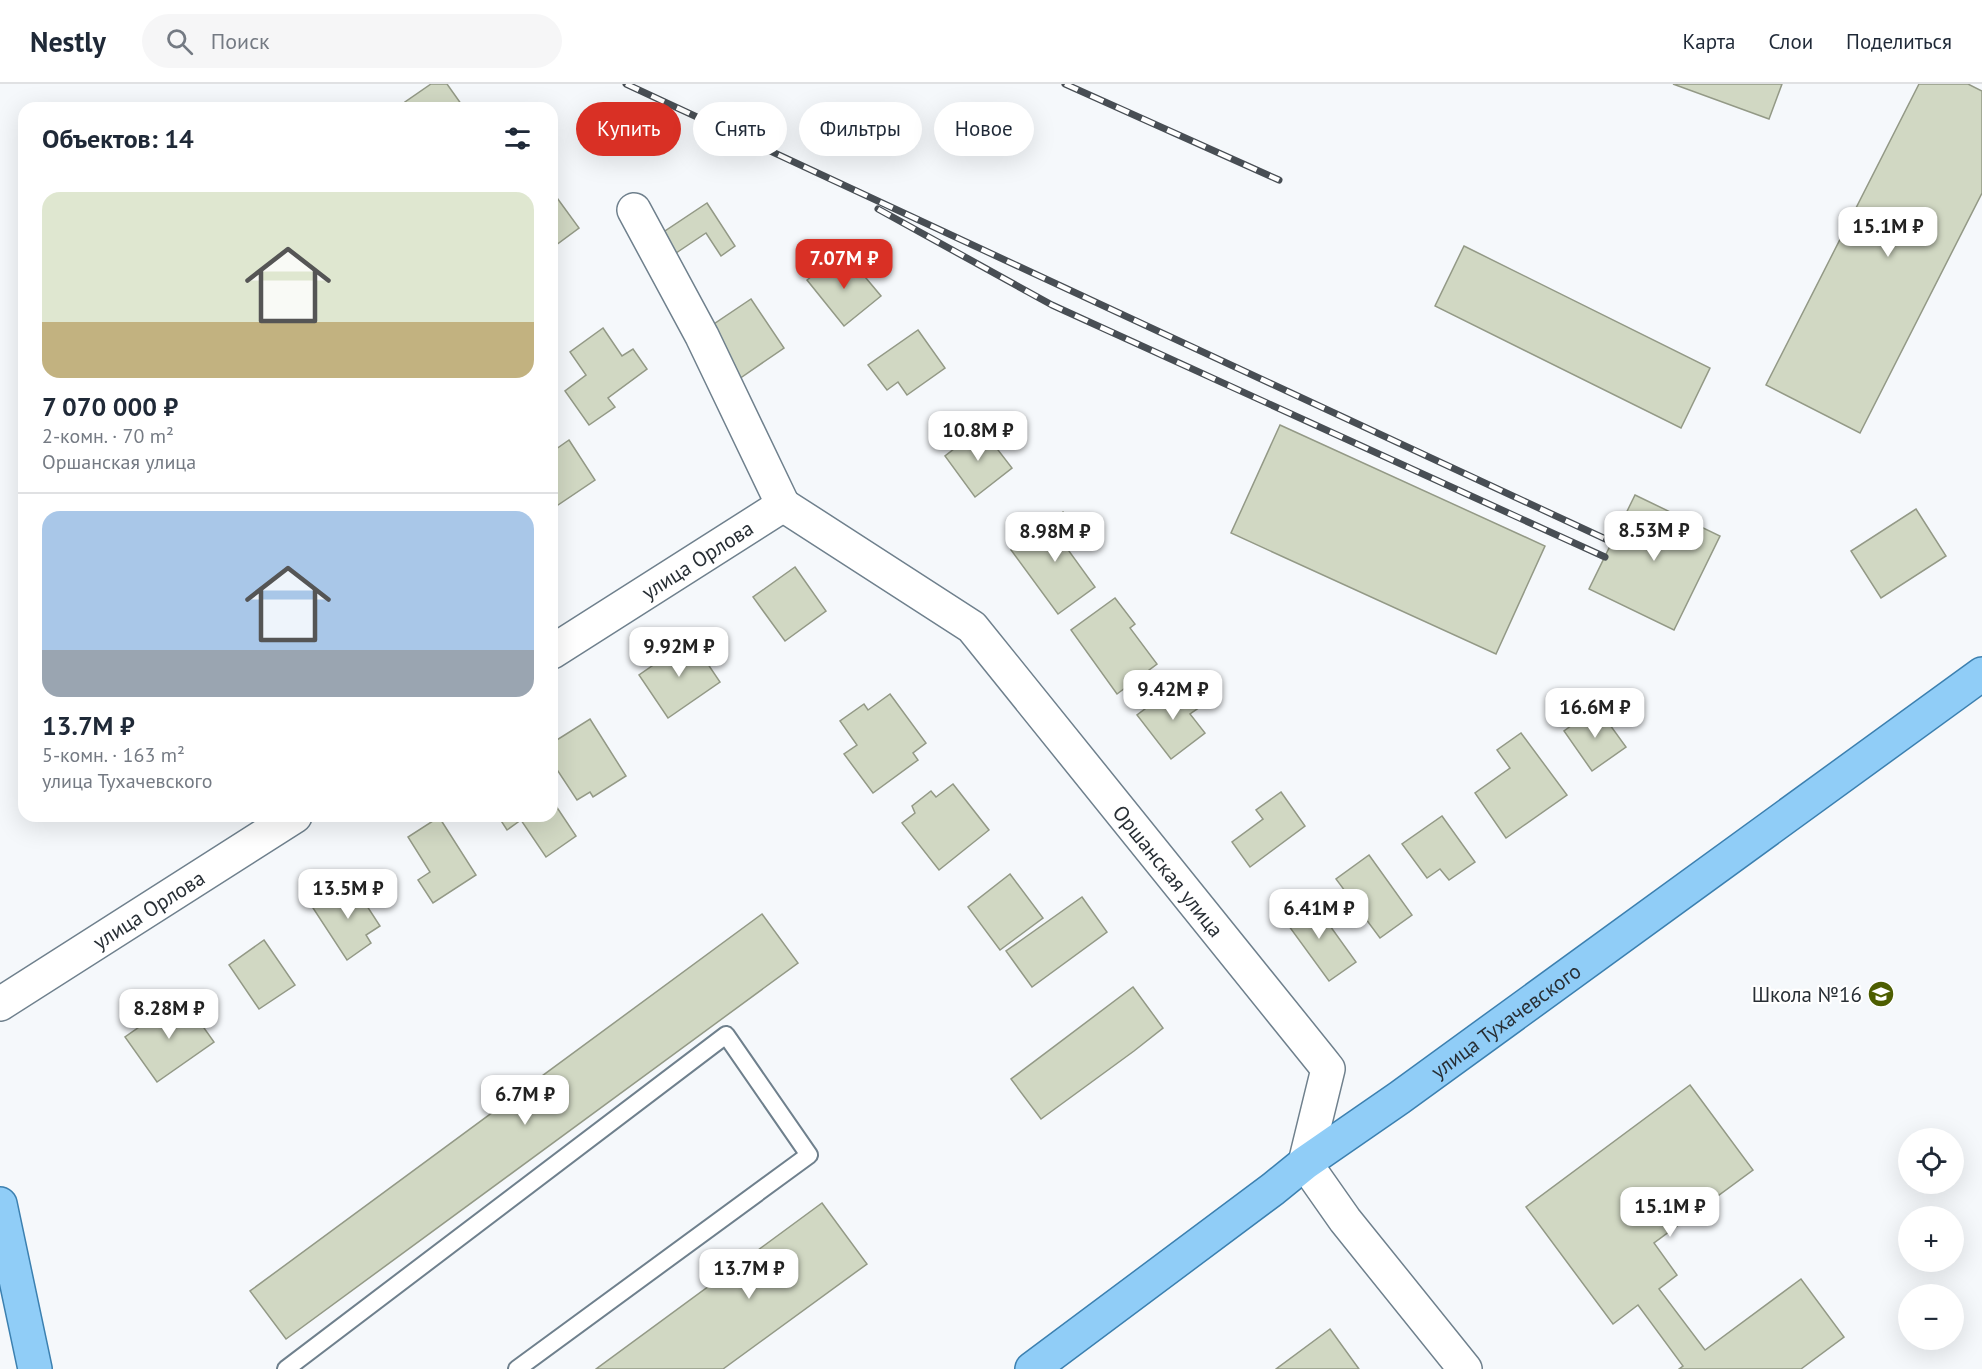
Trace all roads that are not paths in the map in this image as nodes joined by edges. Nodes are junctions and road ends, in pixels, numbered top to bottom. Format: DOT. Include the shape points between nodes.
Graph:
graph roads {
  1 [pos="633,210"];
  2 [pos="783,505"];
  3 [pos="558,648"];
  4 [pos="1982,674"];
  5 [pos="286,822"];
  6 [pos="0,1004"];
  7 [pos="1305,1163"];
  8 [pos="0,1204"];
  9 [pos="35,1369"];
  10 [pos="286,1369"];
  11 [pos="517,1369"];
  12 [pos="1032,1369"];
  13 [pos="1465,1369"];
  1 -- 2 [label="street" via="702,336"];
  2 -- 3 [label="street, улица Орлова"];
  2 -- 7 [label="street, Оршанская улица" via="972,627 1314,1051 1328,1070"];
  4 -- 7 [label="main road, улица Тухачевского"];
  5 -- 6 [label="street, улица Орлова"];
  7 -- 12 [label="main road, улица Тухачевского"];
  7 -- 13 [label="street"];
  8 -- 9 [label="main road"];
  10 -- 11 [label="lane" via="726,1035 809,1155"];
}
